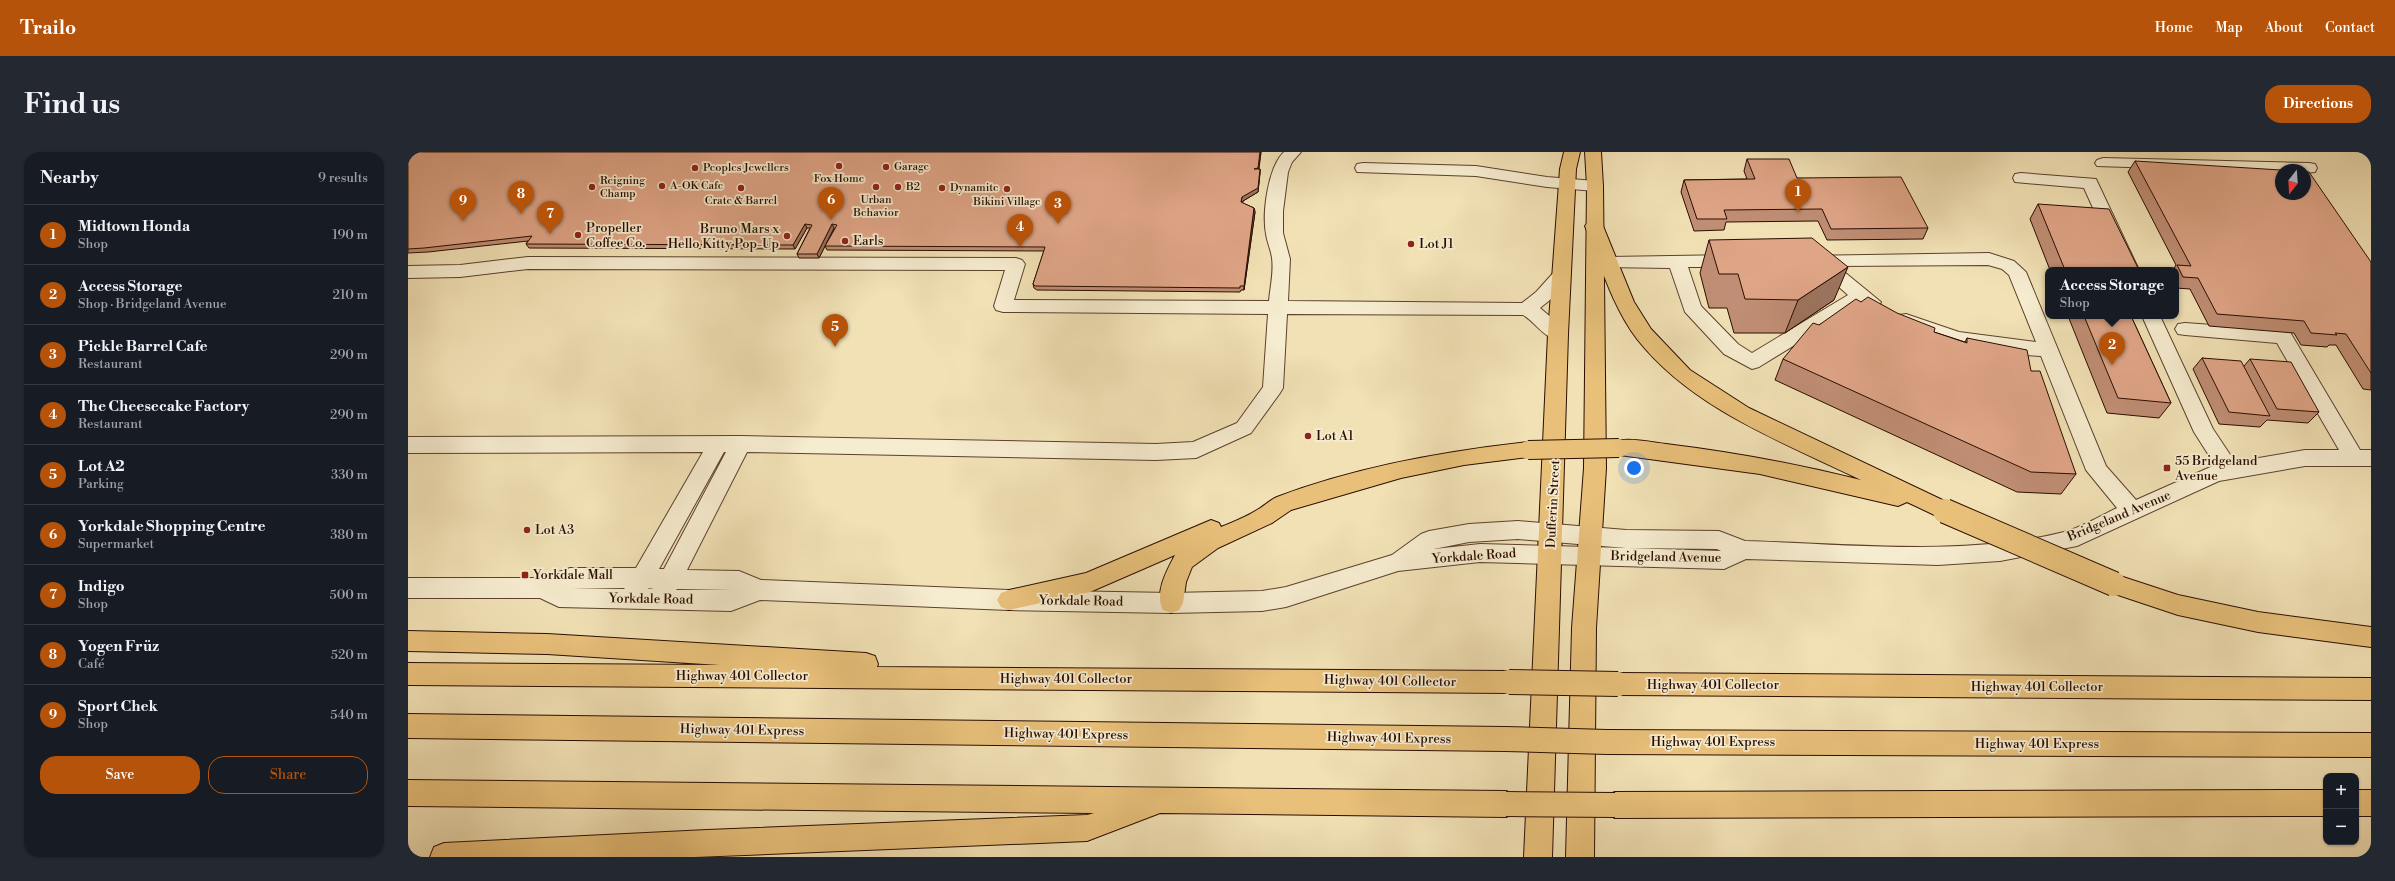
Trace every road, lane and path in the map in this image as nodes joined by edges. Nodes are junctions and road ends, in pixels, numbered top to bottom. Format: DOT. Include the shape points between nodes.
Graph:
graph roads {
  1 [pos="1293,152"];
  2 [pos="1572,152"];
  3 [pos="1593,152"];
  4 [pos="2103,163"];
  5 [pos="2275,167"];
  6 [pos="1363,168"];
  7 [pos="2021,178"];
  8 [pos="1567,184"];
  9 [pos="1595,186"];
  10 [pos="1594,226"];
  11 [pos="1796,260"];
  12 [pos="1820,260"];
  13 [pos="1748,261"];
  14 [pos="1677,262"];
  15 [pos="1609,263"];
  16 [pos="2129,267"];
  17 [pos="408,272"];
  18 [pos="1562,275"];
  19 [pos="1860,296"];
  20 [pos="1279,306"];
  21 [pos="1526,309"];
  22 [pos="2152,319"];
  23 [pos="2186,328"];
  24 [pos="1558,334"];
  25 [pos="2047,350"];
  26 [pos="718,444"];
  27 [pos="741,444"];
  28 [pos="408,445"];
  29 [pos="2362,458"];
  30 [pos="2230,471"];
  31 [pos="1283,504"];
  32 [pos="1945,511"];
  33 [pos="2133,512"];
  34 [pos="1551,543"];
  35 [pos="1589,546"];
  36 [pos="642,578"];
  37 [pos="670,578"];
  38 [pos="408,588"];
  39 [pos="543,588"];
  40 [pos="759,590"];
  41 [pos="631,599"];
  42 [pos="660,600"];
  43 [pos="1009,600"];
  44 [pos="1171,603"];
  45 [pos="2371,637"];
  46 [pos="408,641"];
  47 [pos="408,674"];
  48 [pos="1084,679"];
  49 [pos="2371,689"];
  50 [pos="408,726"];
  51 [pos="2371,745"];
  52 [pos="408,793"];
  53 [pos="1164,801"];
  54 [pos="2323,803"];
  55 [pos="2359,803"];
  56 [pos="2371,803"];
  57 [pos="444,857"];
  58 [pos="1538,857"];
  59 [pos="1580,857"];
  1 -- 20 [label="street" via="1284,160 1280,172 1274,211 1274,233 1281,259"];
  2 -- 8 [label="main road, Dufferin Street"];
  3 -- 9 [label="main road"];
  4 -- 5 [label="street"];
  6 -- 8 [label="street" via="1476,171"];
  7 -- 16 [label="street" via="2090,184"];
  8 -- 9 [label="street"];
  8 -- 18 [label="main road, Dufferin Street"];
  9 -- 10 [label="main road"];
  10 -- 15 [label="main road"];
  10 -- 35 [label="main road" via="1594,512"];
  11 -- 12 [label="street"];
  12 -- 19 [label="street"];
  12 -- 25 [label="street" via="1989,259 2008,265 2017,272"];
  13 -- 14 [label="street"];
  14 -- 15 [label="street"];
  14 -- 19 [label="street" via="1692,308 1731,349 1752,362"];
  15 -- 32 [label="main road" via="1625,302 1644,334 1683,375 1742,413"];
  17 -- 20 [label="street" via="460,271 528,263 1016,264 1003,306"];
  18 -- 21 [label="street" via="1543,296"];
  18 -- 24 [label="main road, Dufferin Street"];
  19 -- 25 [label="street" via="1889,311 1956,338 2008,347"];
  20 -- 21 [label="street"];
  20 -- 27 [label="street" via="1273,388 1244,428 1196,450 1156,452"];
  21 -- 24 [label="street" via="1536,314"];
  22 -- 30 [label="street" via="2204,432"];
  23 -- 29 [label="street" via="2283,337"];
  24 -- 34 [label="main road, Dufferin Street"];
  25 -- 33 [label="street" via="2097,470"];
  26 -- 27 [label="street"];
  26 -- 28 [label="street"];
  26 -- 36 [label="street"];
  27 -- 37 [label="street"];
  29 -- 30 [label="street, Bridgeland Avenue" via="2305,458"];
  30 -- 33 [label="street, Bridgeland Avenue" via="2215,473"];
  31 -- 32 [label="main road, bridge" via="1401,470 1464,457 1528,450 1619,448 1717,458 1871,491"];
  31 -- 43 [label="main road" via="1261,506 1090,582"];
  31 -- 44 [label="main road" via="1264,517 1210,542 1183,561 1174,582"];
  32 -- 45 [label="main road, bridge" via="2114,584 2178,605 2258,622"];
  33 -- 35 [label="street, Bridgeland Avenue" via="2069,540 2000,552 1938,556 1743,550 1724,560"];
  34 -- 35 [label="street, Yorkdale Road"];
  34 -- 44 [label="street, Yorkdale Road" via="1496,552 1398,562 1286,597 1262,601"];
  34 -- 58 [label="main road, Dufferin Street"];
  35 -- 59 [label="main road" via="1583,654"];
  36 -- 37 [label="street, Yorkdale Road"];
  36 -- 39 [label="street, Yorkdale Road" via="570,578"];
  36 -- 41 [label="street"];
  37 -- 40 [label="street, Yorkdale Road" via="739,581"];
  37 -- 42 [label="street"];
  38 -- 39 [label="street, Yorkdale Road"];
  39 -- 41 [label="street, Yorkdale Road" via="559,597"];
  40 -- 42 [label="street, Yorkdale Road" via="731,601"];
  40 -- 43 [label="street, Yorkdale Road"];
  41 -- 42 [label="street, Yorkdale Road"];
  43 -- 44 [label="street, Yorkdale Road"];
  46 -- 48 [label="main road" via="547,644 692,652"];
  47 -- 48 [label="main road, Highway 401 Collector"];
  48 -- 49 [label="main road, Highway 401 Collector, bridge"];
  50 -- 51 [label="main road, Highway 401 Express, bridge" via="1607,742"];
  52 -- 53 [label="main road"];
  53 -- 54 [label="main road, bridge" via="1615,805"];
  53 -- 57 [label="main road" via="1087,828 707,843"];
  55 -- 56 [label="main road"];
}
